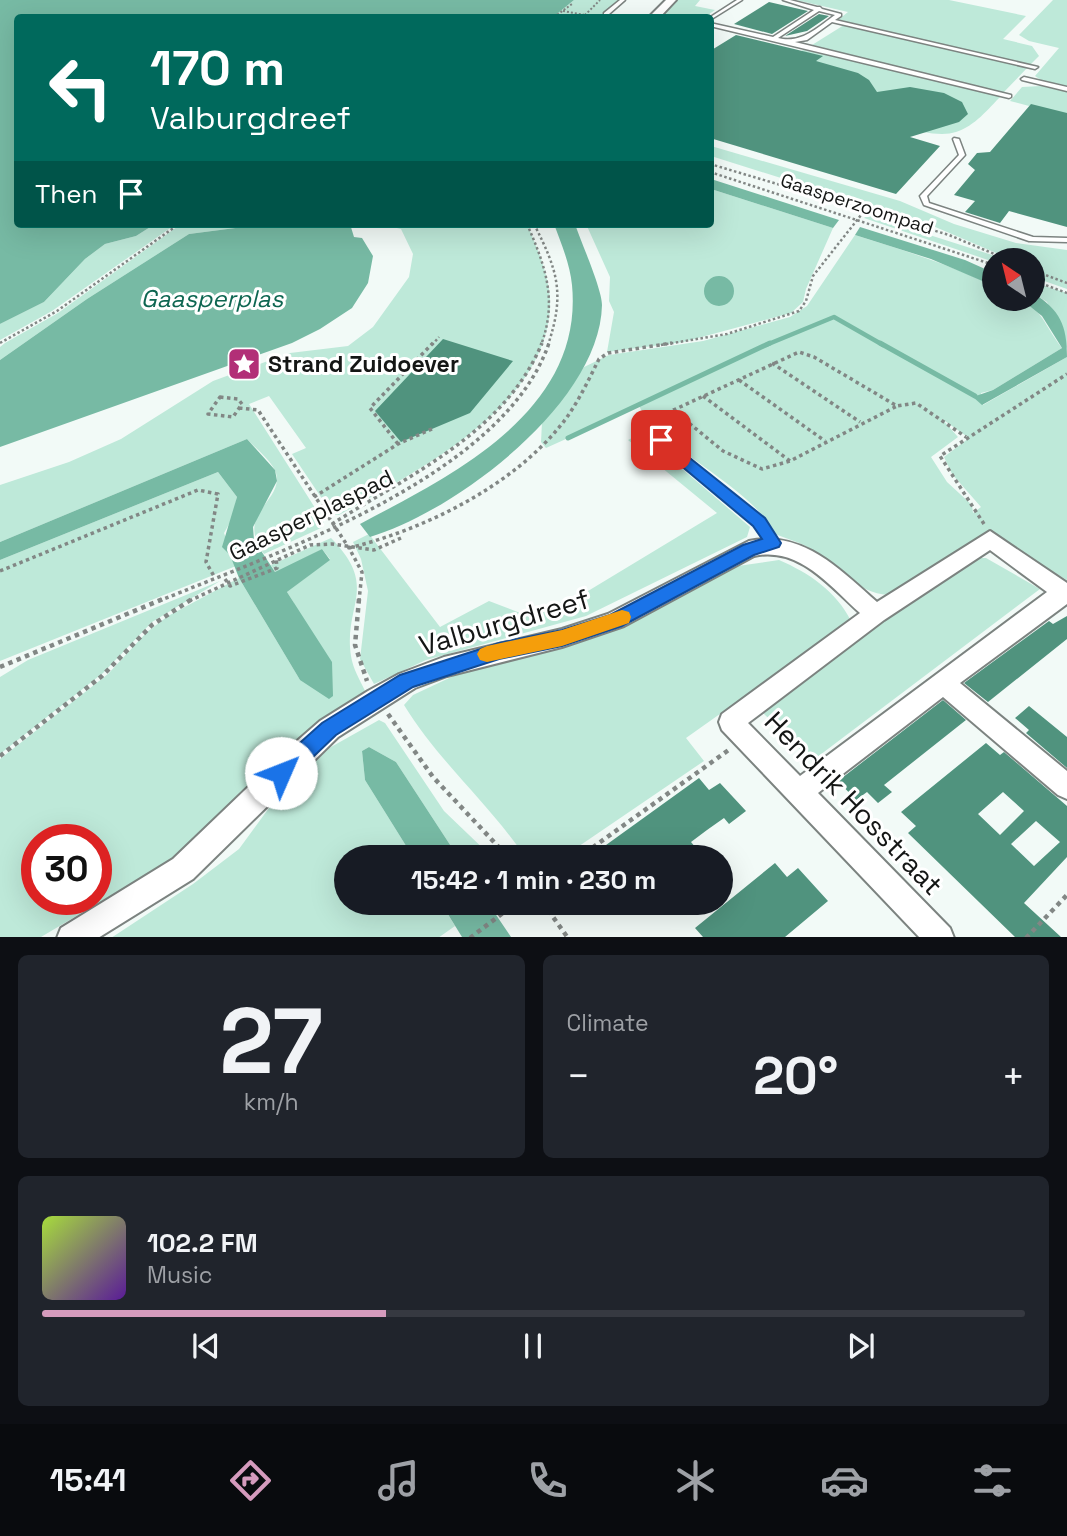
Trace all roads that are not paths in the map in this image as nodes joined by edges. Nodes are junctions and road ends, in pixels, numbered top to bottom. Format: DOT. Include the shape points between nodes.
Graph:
graph roads {
  1 [pos="623,0"];
  2 [pos="671,0"];
  3 [pos="740,0"];
  4 [pos="785,0"];
  5 [pos="820,8"];
  6 [pos="606,14"];
  7 [pos="657,14"];
  8 [pos="714,18"];
  9 [pos="833,21"];
  10 [pos="714,22"];
  11 [pos="774,39"];
  12 [pos="787,42"];
  13 [pos="1035,67"];
  14 [pos="1024,79"];
  15 [pos="1067,89"];
  16 [pos="1009,96"];
  17 [pos="956,139"];
  18 [pos="1067,240"];
  19 [pos="641,424"];
  20 [pos="773,543"];
  21 [pos="1065,594"];
  22 [pos="876,614"];
  23 [pos="942,682"];
  24 [pos="1067,787"];
  25 [pos="799,792"];
  26 [pos="71,937"];
  27 [pos="940,937"];
  1 -- 6 [label="lane"];
  2 -- 7 [label="street"];
  3 -- 8 [label="lane"];
  4 -- 5 [label="lane"];
  5 -- 9 [label="lane" via="839,13"];
  5 -- 11 [label="lane"];
  9 -- 12 [label="lane" via="805,38"];
  9 -- 13 [label="lane"];
  10 -- 11 [label="lane"];
  11 -- 12 [label="lane"];
  12 -- 16 [label="lane"];
  14 -- 15 [label="lane"];
  17 -- 18 [label="lane" via="962,155 923,196 926,204 1032,239"];
  19 -- 20 [label="lane" via="759,522"];
  20 -- 22 [label="street" via="792,548 817,565"];
  20 -- 26 [label="street, Valburgdreef" via="749,550 616,621 443,667 376,698 298,756 183,869"];
  21 -- 22 [label="street" via="990,539"];
  21 -- 23 [label="street"];
  22 -- 25 [label="street, Hendrik Hosstraat" via="731,722"];
  23 -- 24 [label="street"];
  23 -- 25 [label="street"];
  25 -- 27 [label="street, Hendrik Hosstraat"];
}
